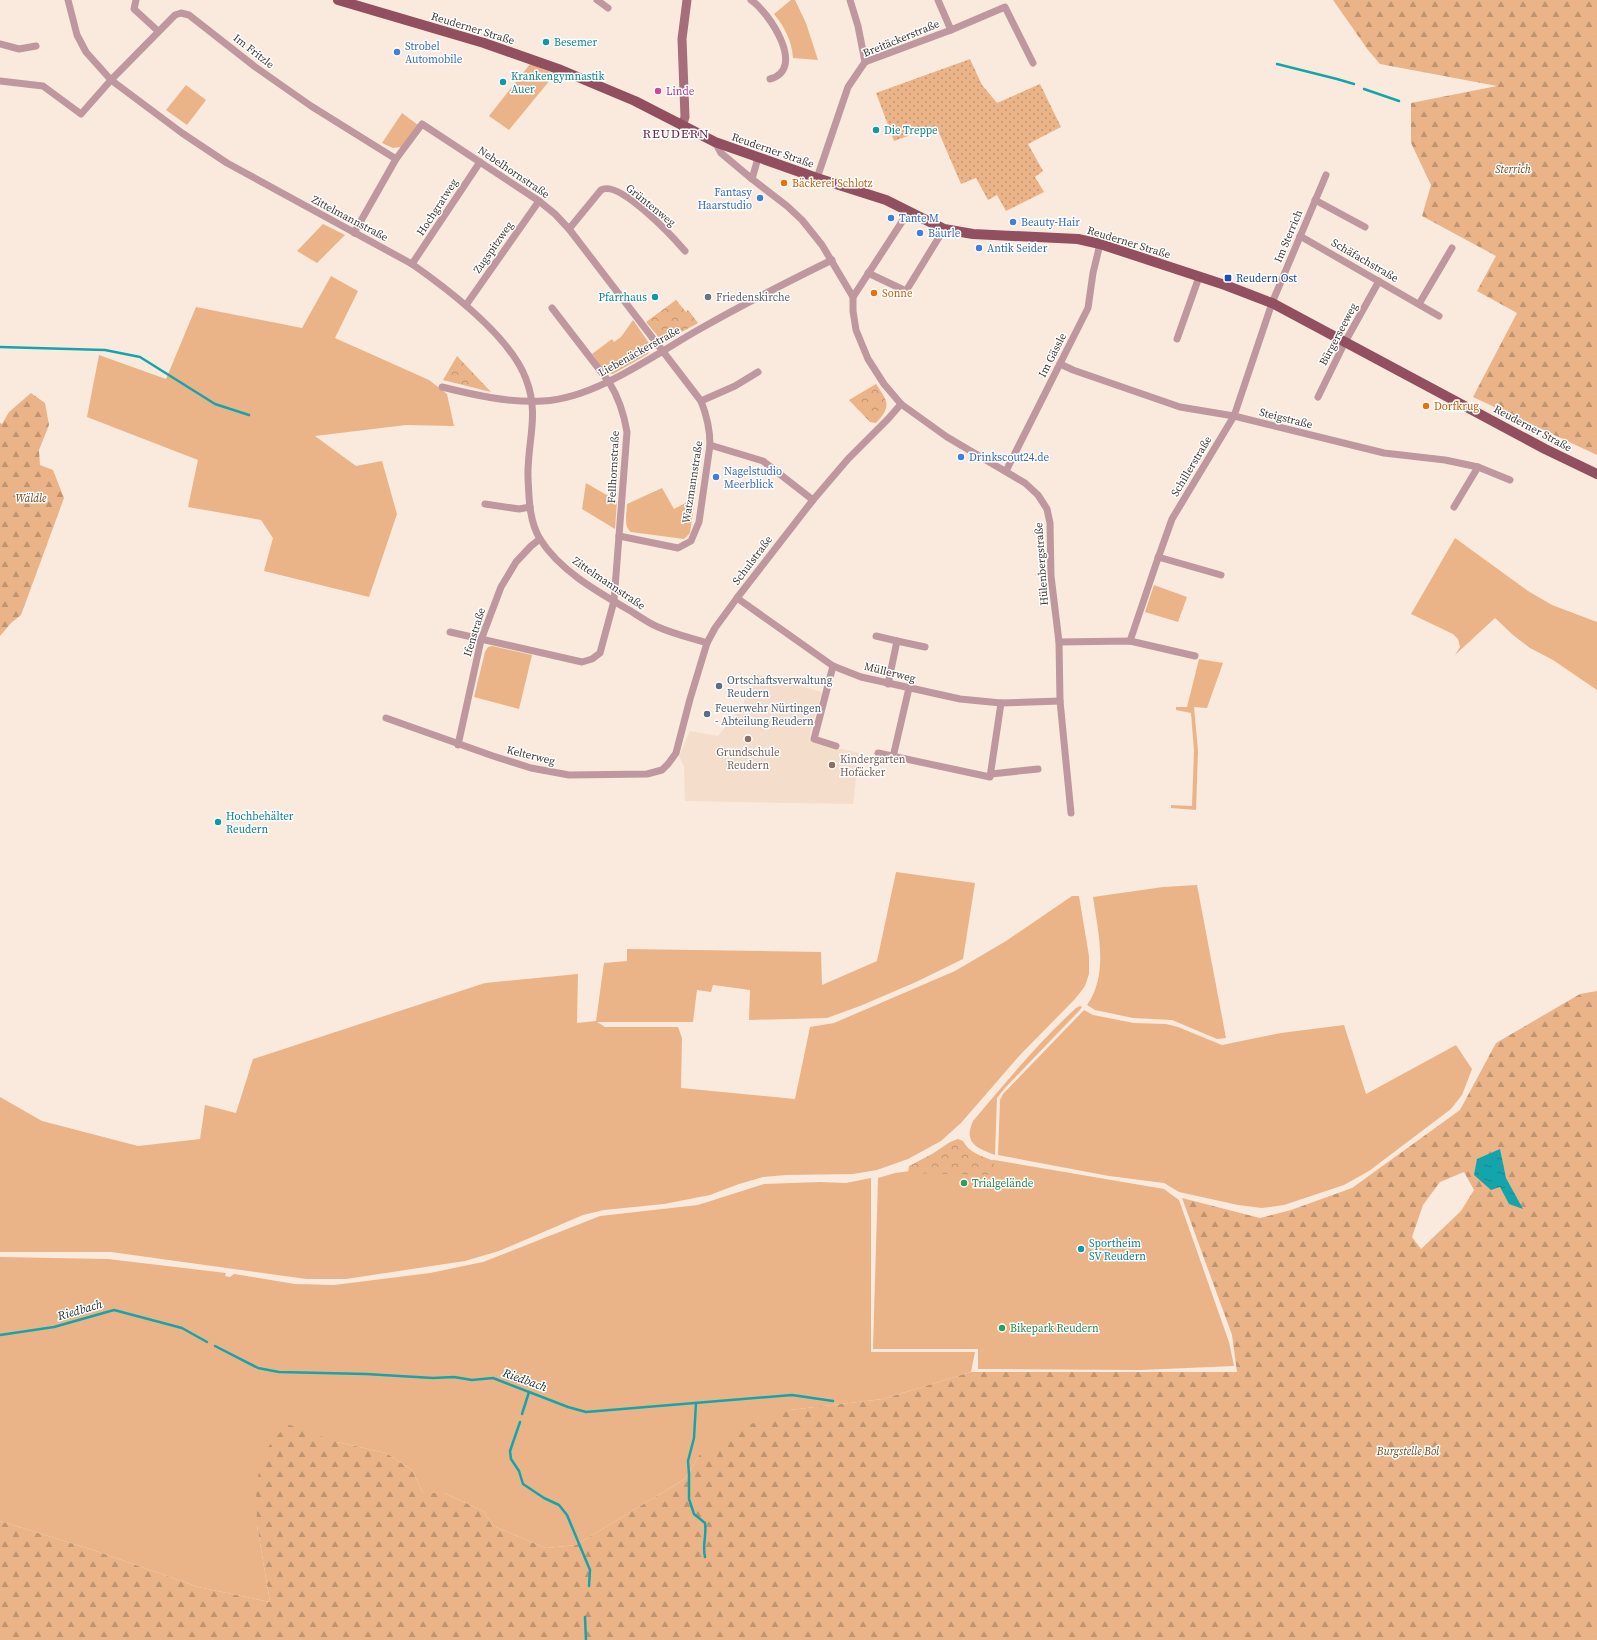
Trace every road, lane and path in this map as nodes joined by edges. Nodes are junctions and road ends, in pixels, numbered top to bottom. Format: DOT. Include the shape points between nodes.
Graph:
graph roads {
  1 [pos="68,0"];
  2 [pos="136,0"];
  3 [pos="338,0"];
  4 [pos="597,0"];
  5 [pos="687,0"];
  6 [pos="751,0"];
  7 [pos="850,0"];
  8 [pos="938,0"];
  9 [pos="608,8"];
  10 [pos="951,30"];
  11 [pos="158,31"];
  12 [pos="0,44"];
  13 [pos="36,46"];
  14 [pos="865,62"];
  15 [pos="1032,64"];
  16 [pos="770,79"];
  17 [pos="112,80"];
  18 [pos="0,81"];
  19 [pos="682,126"];
  20 [pos="714,142"];
  21 [pos="758,158"];
  22 [pos="396,159"];
  23 [pos="480,162"];
  24 [pos="1326,175"];
  25 [pos="817,178"];
  26 [pos="752,179"];
  27 [pos="1315,200"];
  28 [pos="539,201"];
  29 [pos="909,211"];
  30 [pos="1365,227"];
  31 [pos="569,229"];
  32 [pos="944,229"];
  33 [pos="354,233"];
  34 [pos="1300,236"];
  35 [pos="1100,244"];
  36 [pos="1452,248"];
  37 [pos="684,251"];
  38 [pos="832,260"];
  39 [pos="412,264"];
  40 [pos="868,273"];
  41 [pos="1199,277"];
  42 [pos="1379,281"];
  43 [pos="853,297"];
  44 [pos="1272,303"];
  45 [pos="1419,304"];
  46 [pos="466,305"];
  47 [pos="552,308"];
  48 [pos="1439,316"];
  49 [pos="1177,339"];
  50 [pos="1345,342"];
  51 [pos="661,351"];
  52 [pos="1060,364"];
  53 [pos="758,372"];
  54 [pos="609,382"];
  55 [pos="442,387"];
  56 [pos="1318,397"];
  57 [pos="532,401"];
  58 [pos="701,401"];
  59 [pos="901,404"];
  60 [pos="1234,416"];
  61 [pos="710,445"];
  62 [pos="1478,467"];
  63 [pos="1006,471"];
  64 [pos="1597,474"];
  65 [pos="1510,480"];
  66 [pos="813,500"];
  67 [pos="484,504"];
  68 [pos="530,507"];
  69 [pos="1454,507"];
  70 [pos="620,536"];
  71 [pos="540,539"];
  72 [pos="1158,557"];
  73 [pos="1221,575"];
  74 [pos="737,598"];
  75 [pos="614,601"];
  76 [pos="450,632"];
  77 [pos="876,636"];
  78 [pos="481,640"];
  79 [pos="897,641"];
  80 [pos="1130,641"];
  81 [pos="1059,642"];
  82 [pos="707,643"];
  83 [pos="925,647"];
  84 [pos="1195,656"];
  85 [pos="833,666"];
  86 [pos="888,684"];
  87 [pos="909,688"];
  88 [pos="1060,701"];
  89 [pos="1001,703"];
  90 [pos="386,718"];
  91 [pos="458,745"];
  92 [pos="836,746"];
  93 [pos="878,753"];
  94 [pos="893,756"];
  95 [pos="672,759"];
  96 [pos="1038,769"];
  97 [pos="991,774"];
  98 [pos="1071,813"];
  1 -- 17 [label="street, Zittelmannstraße" via="76,34 86,52"];
  2 -- 11 [label="street" via="134,9"];
  3 -- 19 [label="main road, Reuderner Straße" via="524,56 635,101"];
  4 -- 9 [label="street"];
  5 -- 19 [label="street" via="682,39 685,117"];
  6 -- 16 [label="street" via="769,17 785,52 786,62 783,69 775,78"];
  7 -- 14 [label="street"];
  8 -- 10 [label="street, Breitäckerstraße"];
  10 -- 14 [label="street, Breitäckerstraße"];
  10 -- 15 [label="street, Breitäckerstraße" via="1005,7"];
  11 -- 17 [label="street, Im Fritzle"];
  11 -- 22 [label="street, Im Fritzle" via="175,15 189,15 254,66 311,106"];
  12 -- 13 [label="street" via="19,49"];
  14 -- 25 [label="street, Breitäckerstraße" via="848,87"];
  17 -- 18 [label="street, Im Fritzle" via="81,114 43,86"];
  17 -- 33 [label="street, Zittelmannstraße" via="227,164"];
  19 -- 20 [label="main road, Reuderner Straße"];
  20 -- 21 [label="main road, Reuderner Straße"];
  20 -- 26 [label="street, Hülenbergstraße" via="721,153"];
  21 -- 25 [label="main road, Reuderner Straße"];
  21 -- 26 [label="street"];
  22 -- 23 [label="street, Nebelhornstraße" via="422,124"];
  22 -- 33 [label="street, Nebelhornstraße"];
  23 -- 28 [label="street, Nebelhornstraße"];
  23 -- 39 [label="street, Hochgratweg"];
  24 -- 27 [label="street, Im Sterrich"];
  25 -- 29 [label="main road, Reuderner Straße" via="886,200"];
  26 -- 38 [label="street, Hülenbergstraße" via="802,220"];
  27 -- 30 [label="street"];
  27 -- 34 [label="street, Im Sterrich"];
  28 -- 31 [label="street, Nebelhornstraße"];
  28 -- 46 [label="street, Zugspitzweg"];
  29 -- 32 [label="main road, Reuderner Straße"];
  29 -- 40 [label="street"];
  31 -- 37 [label="street, Grüntenweg" via="601,190 611,188 656,220"];
  31 -- 51 [label="street, Nebelhornstraße"];
  32 -- 35 [label="main road, Reuderner Straße" via="973,234 1078,239"];
  32 -- 40 [label="street" via="906,291"];
  33 -- 39 [label="street, Zittelmannstraße"];
  34 -- 42 [label="street, Schäfachstraße"];
  34 -- 44 [label="street, Im Sterrich"];
  35 -- 41 [label="main road, Reuderner Straße"];
  35 -- 52 [label="street, Im Gässle" via="1088,308"];
  36 -- 45 [label="street"];
  38 -- 43 [label="street, Hülenbergstraße"];
  38 -- 51 [label="street, Liebenäckerstraße" via="756,298"];
  39 -- 46 [label="street, Zittelmannstraße"];
  40 -- 43 [label="street"];
  41 -- 44 [label="main road, Reuderner Straße"];
  41 -- 49 [label="street"];
  42 -- 45 [label="street, Schäfachstraße"];
  42 -- 50 [label="street, Bürgerseeweg"];
  43 -- 59 [label="street, Hülenbergstraße" via="856,330 868,359"];
  44 -- 50 [label="main road, Reuderner Straße"];
  44 -- 60 [label="street, Schillerstraße"];
  45 -- 48 [label="street, Schäfachstraße"];
  46 -- 57 [label="street, Zittelmannstraße" via="505,344 527,380"];
  47 -- 54 [label="street, Fellhornstraße"];
  50 -- 56 [label="street, Bürgerseeweg"];
  50 -- 64 [label="main road, Reuderner Straße"];
  51 -- 54 [label="street, Liebenäckerstraße"];
  51 -- 58 [label="street, Watzmannstraße"];
  52 -- 60 [label="street, Steigstraße" via="1180,407"];
  52 -- 63 [label="street, Im Gässle"];
  53 -- 58 [label="street" via="735,386"];
  54 -- 57 [label="street, Liebenäckerstraße" via="565,398"];
  54 -- 70 [label="street, Fellhornstraße" via="616,393 628,432"];
  55 -- 57 [label="street, Liebenäckerstraße" via="475,395"];
  57 -- 68 [label="street, Zittelmannstraße" via="534,412 528,476"];
  58 -- 61 [label="street, Watzmannstraße" via="707,416"];
  59 -- 63 [label="street, Hülenbergstraße" via="947,437"];
  59 -- 66 [label="street, Schulstraße"];
  60 -- 62 [label="street, Steigstraße" via="1384,453 1445,460"];
  60 -- 72 [label="street, Schillerstraße" via="1172,519"];
  61 -- 66 [label="street" via="763,461"];
  61 -- 70 [label="street, Watzmannstraße" via="698,522 691,541 678,548"];
  62 -- 65 [label="street, Steigstraße"];
  62 -- 69 [label="street"];
  63 -- 81 [label="street, Hülenbergstraße" via="1038,494 1047,509 1050,523 1051,576"];
  66 -- 74 [label="street, Schulstraße"];
  67 -- 68 [label="street" via="519,509"];
  68 -- 71 [label="street, Zittelmannstraße" via="533,524"];
  70 -- 75 [label="street, Fellhornstraße"];
  71 -- 75 [label="street, Zittelmannstraße" via="567,569"];
  71 -- 78 [label="street, Ifenstraße" via="509,572"];
  72 -- 73 [label="street"];
  72 -- 80 [label="street, Schillerstraße"];
  74 -- 82 [label="street, Schulstraße"];
  74 -- 85 [label="street, Müllerweg"];
  75 -- 78 [label="street, Fellhornstraße" via="600,652 592,660 582,662"];
  75 -- 82 [label="street, Zittelmannstraße" via="658,627"];
  76 -- 78 [label="street, Fellhornstraße"];
  77 -- 79 [label="street"];
  78 -- 91 [label="street, Ifenstraße"];
  79 -- 83 [label="street"];
  79 -- 86 [label="street"];
  80 -- 81 [label="street"];
  80 -- 84 [label="street"];
  81 -- 88 [label="street, Hülenbergstraße"];
  82 -- 95 [label="street, Schulstraße" via="676,753"];
  85 -- 86 [label="street, Müllerweg"];
  85 -- 92 [label="street" via="814,739"];
  86 -- 87 [label="street, Müllerweg"];
  87 -- 89 [label="street, Müllerweg" via="960,699"];
  87 -- 94 [label="street"];
  88 -- 89 [label="street, Müllerweg"];
  88 -- 98 [label="street, Hülenbergstraße"];
  89 -- 97 [label="street"];
  90 -- 91 [label="street, Kelterweg"];
  91 -- 95 [label="street, Kelterweg" via="531,768 570,775 654,773 662,770"];
  93 -- 94 [label="street"];
  94 -- 97 [label="street" via="990,777"];
  96 -- 97 [label="street"];
}
